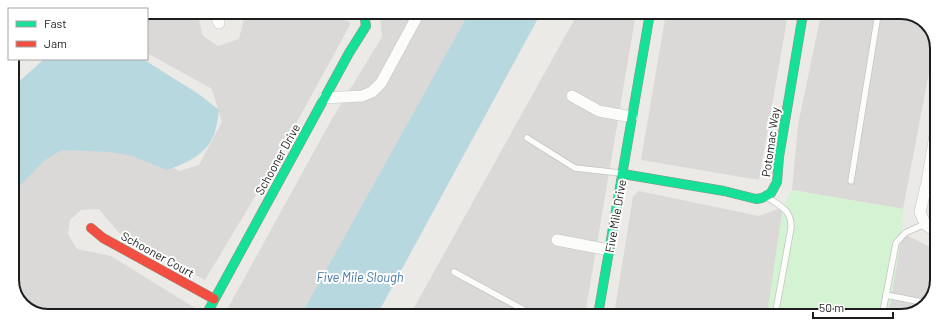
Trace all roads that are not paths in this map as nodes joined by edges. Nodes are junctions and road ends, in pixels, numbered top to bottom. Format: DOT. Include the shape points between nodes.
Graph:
graph roads {
  1 [pos="365,19"];
  2 [pos="417,19"];
  3 [pos="649,19"];
  4 [pos="802,19"];
  5 [pos="877,19"];
  6 [pos="572,96"];
  7 [pos="324,98"];
  8 [pos="632,117"];
  9 [pos="527,138"];
  10 [pos="930,164"];
  11 [pos="623,174"];
  12 [pos="851,181"];
  13 [pos="766,197"];
  14 [pos="925,224"];
  15 [pos="91,228"];
  16 [pos="930,228"];
  17 [pos="557,240"];
  18 [pos="610,250"];
  19 [pos="454,272"];
  20 [pos="886,295"];
  21 [pos="214,299"];
  22 [pos="922,301"];
  23 [pos="209,309"];
  24 [pos="522,309"];
  25 [pos="599,309"];
  26 [pos="776,309"];
  27 [pos="883,309"];
  1 -- 7 [label="street, Schooner Drive" via="366,26"];
  2 -- 7 [label="street" via="381,83 372,92 362,96"];
  3 -- 8 [label="street, Five Mile Drive"];
  4 -- 13 [label="street, Potomac Way" via="776,182 774,190"];
  5 -- 12 [label="lane"];
  6 -- 8 [label="street" via="599,111"];
  7 -- 21 [label="street, Schooner Drive"];
  8 -- 11 [label="street, Five Mile Drive"];
  9 -- 11 [label="lane" via="575,168"];
  10 -- 14 [label="street" via="920,212"];
  11 -- 13 [label="street" via="756,198"];
  11 -- 18 [label="street, Five Mile Drive"];
  13 -- 26 [label="lane" via="787,211 791,220"];
  14 -- 16 [label="street"];
  14 -- 20 [label="lane" via="905,233 896,242"];
  15 -- 21 [label="street, Schooner Court" via="103,238"];
  17 -- 18 [label="street"];
  18 -- 25 [label="street, Five Mile Drive"];
  19 -- 24 [label="lane"];
  20 -- 22 [label="lane"];
  20 -- 27 [label="lane"];
  21 -- 23 [label="street, Schooner Drive"];
}
